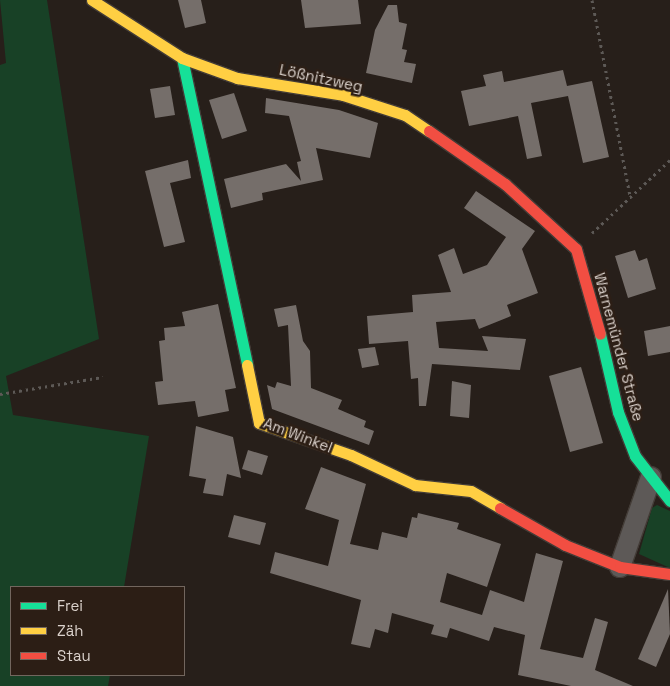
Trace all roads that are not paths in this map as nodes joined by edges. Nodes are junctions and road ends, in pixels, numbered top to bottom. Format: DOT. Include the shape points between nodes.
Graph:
graph roads {
  1 [pos="92,0"];
  2 [pos="182,58"];
  3 [pos="576,249"];
  4 [pos="651,476"];
  5 [pos="670,501"];
  6 [pos="620,567"];
  7 [pos="670,574"];
  1 -- 2 [label="street, Lößnitzweg"];
  2 -- 3 [label="street, Lößnitzweg" via="237,78 343,95 405,116 505,184"];
  2 -- 6 [label="street, Am Winkel" via="259,423 351,455 415,485 471,491 565,545"];
  3 -- 4 [label="street, Warnemünder Straße" via="618,412 635,456"];
  4 -- 5 [label="street, Warnemünder Straße"];
  4 -- 6 [label="street"];
  6 -- 7 [label="street, Am Winkel"];
}
